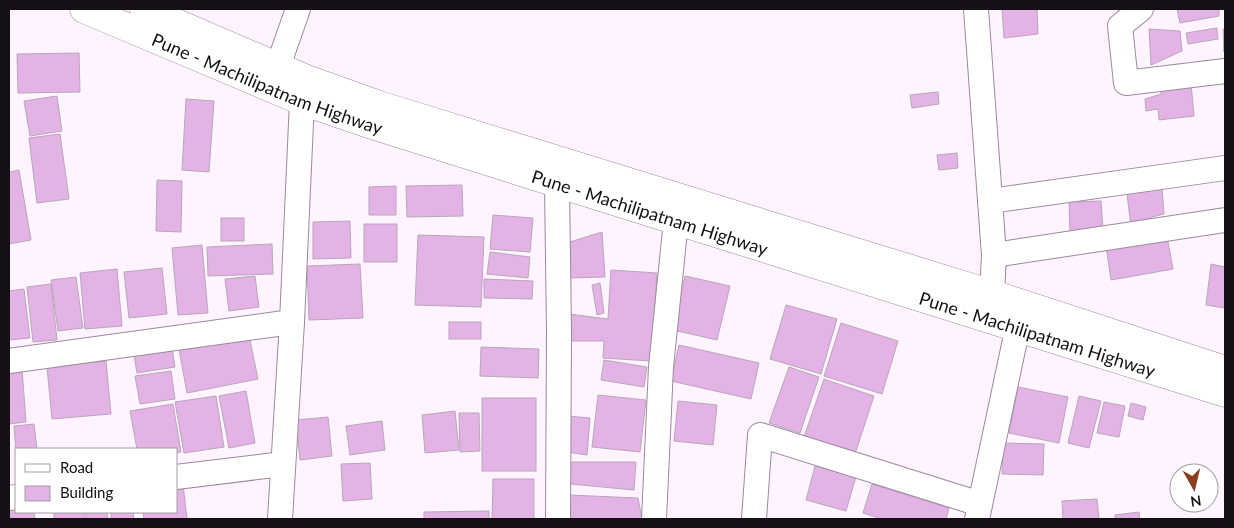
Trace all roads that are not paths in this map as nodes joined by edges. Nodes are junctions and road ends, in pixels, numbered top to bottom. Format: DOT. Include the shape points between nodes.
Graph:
graph roads {
  1 [pos="84,9"];
  2 [pos="144,9"];
  3 [pos="298,9"];
  4 [pos="976,9"];
  5 [pos="1141,9"];
  6 [pos="278,66"];
  7 [pos="1225,71"];
  8 [pos="302,101"];
  9 [pos="1225,168"];
  10 [pos="557,184"];
  11 [pos="990,201"];
  12 [pos="1225,220"];
  13 [pos="676,221"];
  14 [pos="994,255"];
  15 [pos="992,294"];
  16 [pos="292,322"];
  17 [pos="1018,326"];
  18 [pos="9,361"];
  19 [pos="1225,370"];
  20 [pos="1225,393"];
  21 [pos="283,464"];
  22 [pos="178,477"];
  23 [pos="979,512"];
  24 [pos="280,519"];
  25 [pos="558,519"];
  26 [pos="654,519"];
  27 [pos="754,519"];
  1 -- 8 [label="main road, Pune - Machilipatnam Highway"];
  2 -- 6 [label="main road, Pune - Machilipatnam Highway"];
  3 -- 6 [label="street"];
  4 -- 11 [label="street"];
  5 -- 7 [label="street" via="1120,26 1126,83"];
  6 -- 15 [label="main road, Pune - Machilipatnam Highway" via="379,105"];
  8 -- 10 [label="main road, Pune - Machilipatnam Highway"];
  8 -- 16 [label="street"];
  9 -- 11 [label="street"];
  10 -- 13 [label="main road, Pune - Machilipatnam Highway"];
  10 -- 25 [label="street"];
  11 -- 14 [label="street"];
  12 -- 14 [label="street"];
  13 -- 17 [label="main road, Pune - Machilipatnam Highway"];
  13 -- 26 [label="street" via="661,367"];
  14 -- 15 [label="street"];
  15 -- 19 [label="main road, Pune - Machilipatnam Highway"];
  16 -- 18 [label="street"];
  16 -- 21 [label="street"];
  17 -- 20 [label="main road, Pune - Machilipatnam Highway"];
  17 -- 23 [label="street"];
  21 -- 22 [label="street"];
  21 -- 24 [label="street"];
  23 -- 27 [label="street" via="760,435"];
}
